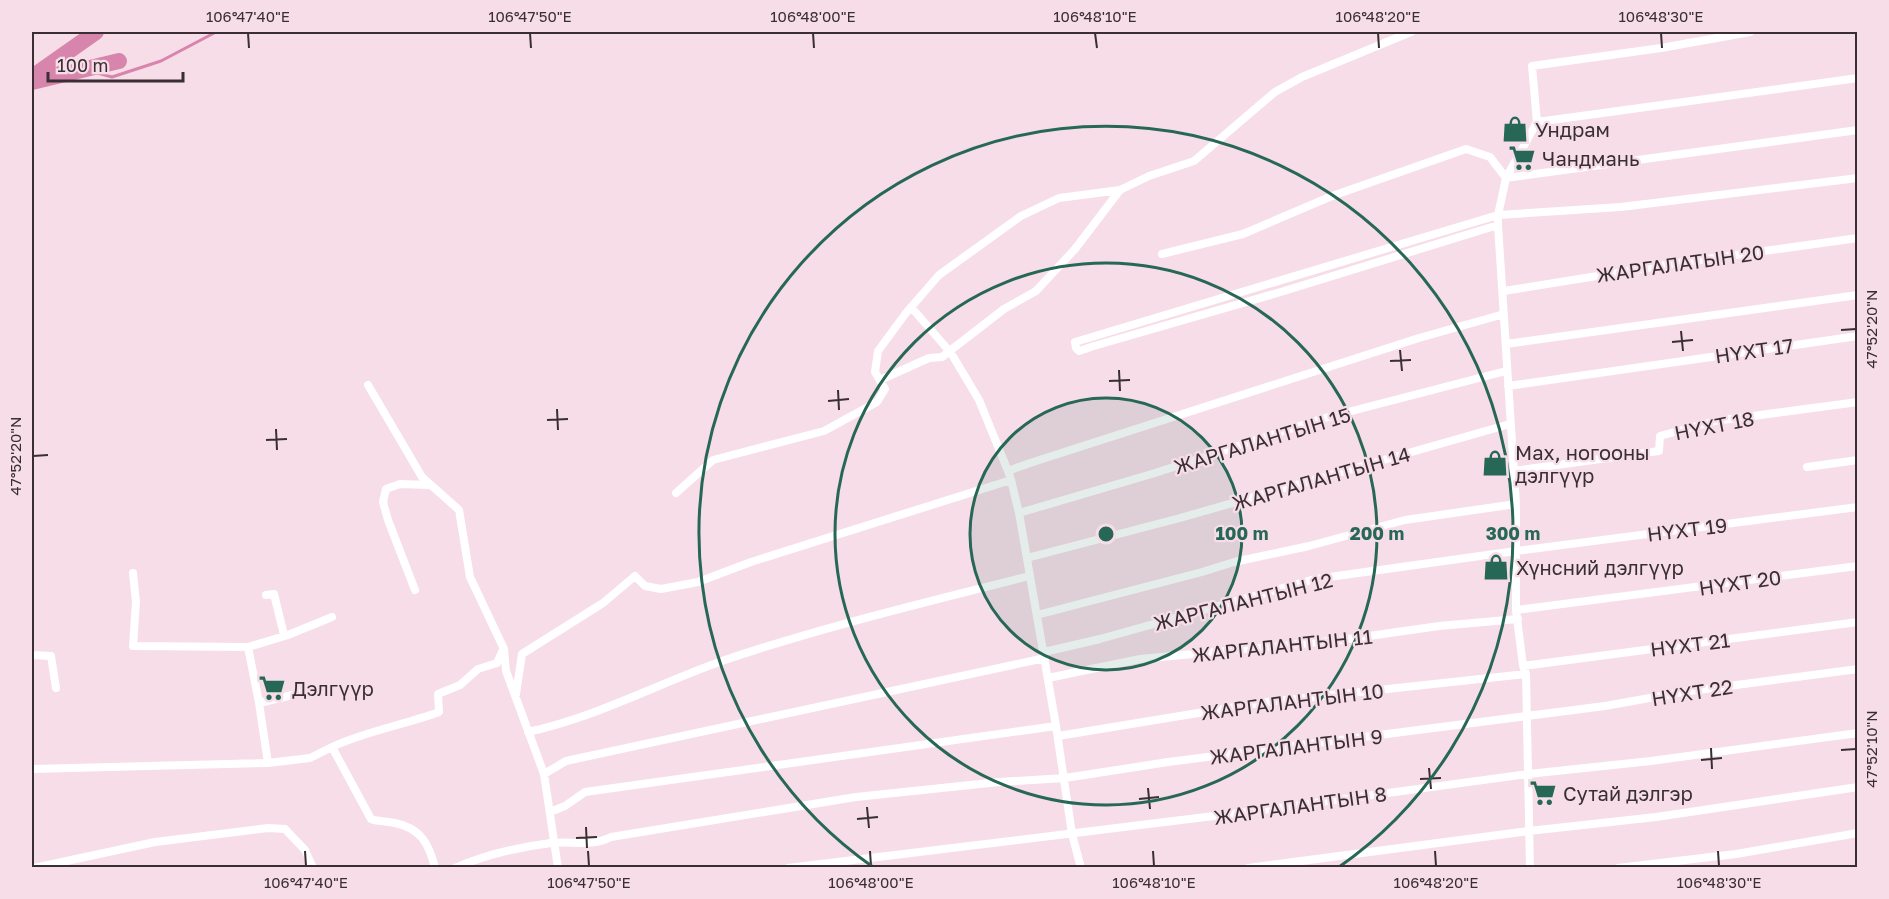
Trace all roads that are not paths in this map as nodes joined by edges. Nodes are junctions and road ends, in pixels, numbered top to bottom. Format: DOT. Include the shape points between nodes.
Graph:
graph roads {
  1 [pos="1411,32"];
  2 [pos="1750,32"];
  3 [pos="1857,78"];
  4 [pos="1537,122"];
  5 [pos="1857,130"];
  6 [pos="1506,178"];
  7 [pos="1857,178"];
  8 [pos="1120,190"];
  9 [pos="1498,215"];
  10 [pos="1498,225"];
  11 [pos="1857,238"];
  12 [pos="1162,254"];
  13 [pos="1362,256"];
  14 [pos="1365,265"];
  15 [pos="1281,280"];
  16 [pos="1284,291"];
  17 [pos="1504,291"];
  18 [pos="1857,295"];
  19 [pos="911,307"];
  20 [pos="1504,314"];
  21 [pos="1857,336"];
  22 [pos="1506,344"];
  23 [pos="950,351"];
  24 [pos="1506,371"];
  25 [pos="880,381"];
  26 [pos="368,386"];
  27 [pos="1508,386"];
  28 [pos="1857,402"];
  29 [pos="1510,424"];
  30 [pos="1857,460"];
  31 [pos="1807,467"];
  32 [pos="1513,471"];
  33 [pos="1010,475"];
  34 [pos="431,485"];
  35 [pos="676,493"];
  36 [pos="1516,504"];
  37 [pos="1857,507"];
  38 [pos="1019,513"];
  39 [pos="1516,551"];
  40 [pos="1027,558"];
  41 [pos="1857,566"];
  42 [pos="133,573"];
  43 [pos="1029,576"];
  44 [pos="415,590"];
  45 [pos="266,595"];
  46 [pos="1037,615"];
  47 [pos="1517,615"];
  48 [pos="332,617"];
  49 [pos="1857,622"];
  50 [pos="284,635"];
  51 [pos="248,647"];
  52 [pos="504,649"];
  53 [pos="32,655"];
  54 [pos="1044,655"];
  55 [pos="1857,669"];
  56 [pos="1525,670"];
  57 [pos="1048,678"];
  58 [pos="326,687"];
  59 [pos="56,688"];
  60 [pos="516,694"];
  61 [pos="259,703"];
  62 [pos="1527,716"];
  63 [pos="1056,726"];
  64 [pos="528,732"];
  65 [pos="1857,733"];
  66 [pos="1058,736"];
  67 [pos="332,747"];
  68 [pos="268,763"];
  69 [pos="32,769"];
  70 [pos="544,774"];
  71 [pos="1528,774"];
  72 [pos="1065,778"];
  73 [pos="1857,787"];
  74 [pos="550,812"];
  75 [pos="1529,831"];
  76 [pos="1857,833"];
  77 [pos="1072,834"];
  78 [pos="555,843"];
  79 [pos="34,867"];
  80 [pos="313,867"];
  81 [pos="435,867"];
  82 [pos="455,867"];
  83 [pos="558,867"];
  84 [pos="788,867"];
  85 [pos="1081,867"];
  86 [pos="1248,867"];
  87 [pos="1530,867"];
  88 [pos="1618,867"];
  1 -- 8 [label="street" via="1302,77 1275,92 1194,161"];
  2 -- 4 [label="street" via="1532,66"];
  3 -- 4 [label="street"];
  4 -- 6 [label="street"];
  5 -- 6 [label="street"];
  6 -- 9 [label="street"];
  6 -- 12 [label="street" via="1490,157 1466,149 1332,196 1244,234"];
  7 -- 9 [label="street" via="1621,207"];
  8 -- 19 [label="street" via="1059,198 1020,216 939,275"];
  8 -- 23 [label="street" via="1075,249 1036,291 1004,309"];
  9 -- 10 [label="street"];
  9 -- 13 [label="street"];
  10 -- 14 [label="street"];
  10 -- 17 [label="street"];
  11 -- 17 [label="street, ЖАРГАЛАТЫН 20"];
  13 -- 14 [label="street"];
  13 -- 15 [label="street"];
  14 -- 16 [label="street"];
  15 -- 16 [label="street"];
  15 -- 16 [label="street" via="1075,342 1076,348 1079,351"];
  17 -- 20 [label="street"];
  18 -- 22 [label="street"];
  19 -- 23 [label="street"];
  19 -- 25 [label="street" via="878,351 875,372"];
  20 -- 22 [label="street"];
  20 -- 33 [label="street" via="1419,338"];
  21 -- 27 [label="street, НҮХТ 17"];
  22 -- 24 [label="street"];
  23 -- 25 [label="street"];
  23 -- 33 [label="street" via="979,400"];
  24 -- 27 [label="street"];
  24 -- 38 [label="street, ЖАРГАЛАНТЫН 15" via="1322,419"];
  25 -- 35 [label="street" via="885,389 877,402 824,431 713,460"];
  26 -- 34 [label="street" via="422,477"];
  27 -- 29 [label="street"];
  28 -- 32 [label="street, НҮХТ 18" via="1715,421 1660,436 1659,451"];
  29 -- 32 [label="street"];
  29 -- 40 [label="street, ЖАРГАЛАНТЫН 14"];
  30 -- 31 [label="street"];
  32 -- 36 [label="street"];
  33 -- 38 [label="street"];
  33 -- 60 [label="street" via="698,582 661,589 645,586 636,576 603,603 522,654"];
  34 -- 44 [label="street" via="400,484 386,489 383,502"];
  34 -- 52 [label="street" via="459,510 470,577"];
  36 -- 39 [label="street"];
  36 -- 46 [label="street" via="1405,520"];
  37 -- 39 [label="street, НҮХТ 19"];
  38 -- 40 [label="street"];
  39 -- 47 [label="street"];
  39 -- 54 [label="street, ЖАРГАЛАНТЫН 12" via="1315,579"];
  40 -- 43 [label="street"];
  41 -- 47 [label="street, НҮХТ 20"];
  42 -- 51 [label="street" via="133,646"];
  43 -- 46 [label="street"];
  43 -- 64 [label="street" via="725,660 580,717"];
  45 -- 50 [label="street" via="274,594"];
  46 -- 54 [label="street"];
  47 -- 56 [label="street"];
  47 -- 57 [label="street, ЖАРГАЛАНТЫН 11" via="1341,640 1140,659"];
  48 -- 50 [label="street"];
  49 -- 56 [label="street, НҮХТ 21"];
  50 -- 51 [label="street"];
  51 -- 61 [label="street"];
  52 -- 60 [label="street" via="506,671"];
  52 -- 67 [label="street" via="497,663 478,669 460,685 438,694 439,712"];
  53 -- 59 [label="street" via="51,656"];
  54 -- 57 [label="street"];
  54 -- 70 [label="street, ЖАРГАЛАНТЫН 12" via="566,761"];
  55 -- 62 [label="street, НҮХТ 22"];
  56 -- 62 [label="street"];
  56 -- 66 [label="street, ЖАРГАЛАНТЫН 10" via="1258,703"];
  57 -- 63 [label="street"];
  58 -- 61 [label="street"];
  60 -- 64 [label="street"];
  61 -- 68 [label="street"];
  62 -- 71 [label="street"];
  62 -- 72 [label="street, ЖАРГАЛАНТЫН 9"];
  63 -- 66 [label="street"];
  63 -- 74 [label="street" via="585,792"];
  64 -- 70 [label="street"];
  65 -- 71 [label="street, ЖАРГАЛАНТЫН 8"];
  66 -- 72 [label="street"];
  67 -- 68 [label="street" via="310,758"];
  67 -- 81 [label="street" via="371,819 409,827 420,834"];
  68 -- 69 [label="street"];
  70 -- 74 [label="street"];
  71 -- 75 [label="street"];
  71 -- 77 [label="street, ЖАРГАЛАНТЫН 8"];
  72 -- 77 [label="street"];
  72 -- 78 [label="street, ЖАРГАЛАНТЫН 9" via="856,797 611,837 602,842"];
  73 -- 75 [label="street" via="1656,817"];
  74 -- 78 [label="street"];
  75 -- 86 [label="street"];
  75 -- 87 [label="street"];
  76 -- 88 [label="street" via="1736,854"];
  77 -- 84 [label="street, ЖАРГАЛАНТЫН 8"];
  77 -- 85 [label="street"];
  78 -- 82 [label="street, ЖАРГАЛАНТЫН 9" via="526,846"];
  78 -- 83 [label="street"];
  79 -- 80 [label="street" via="155,842 268,828 285,829 305,850"];
}
